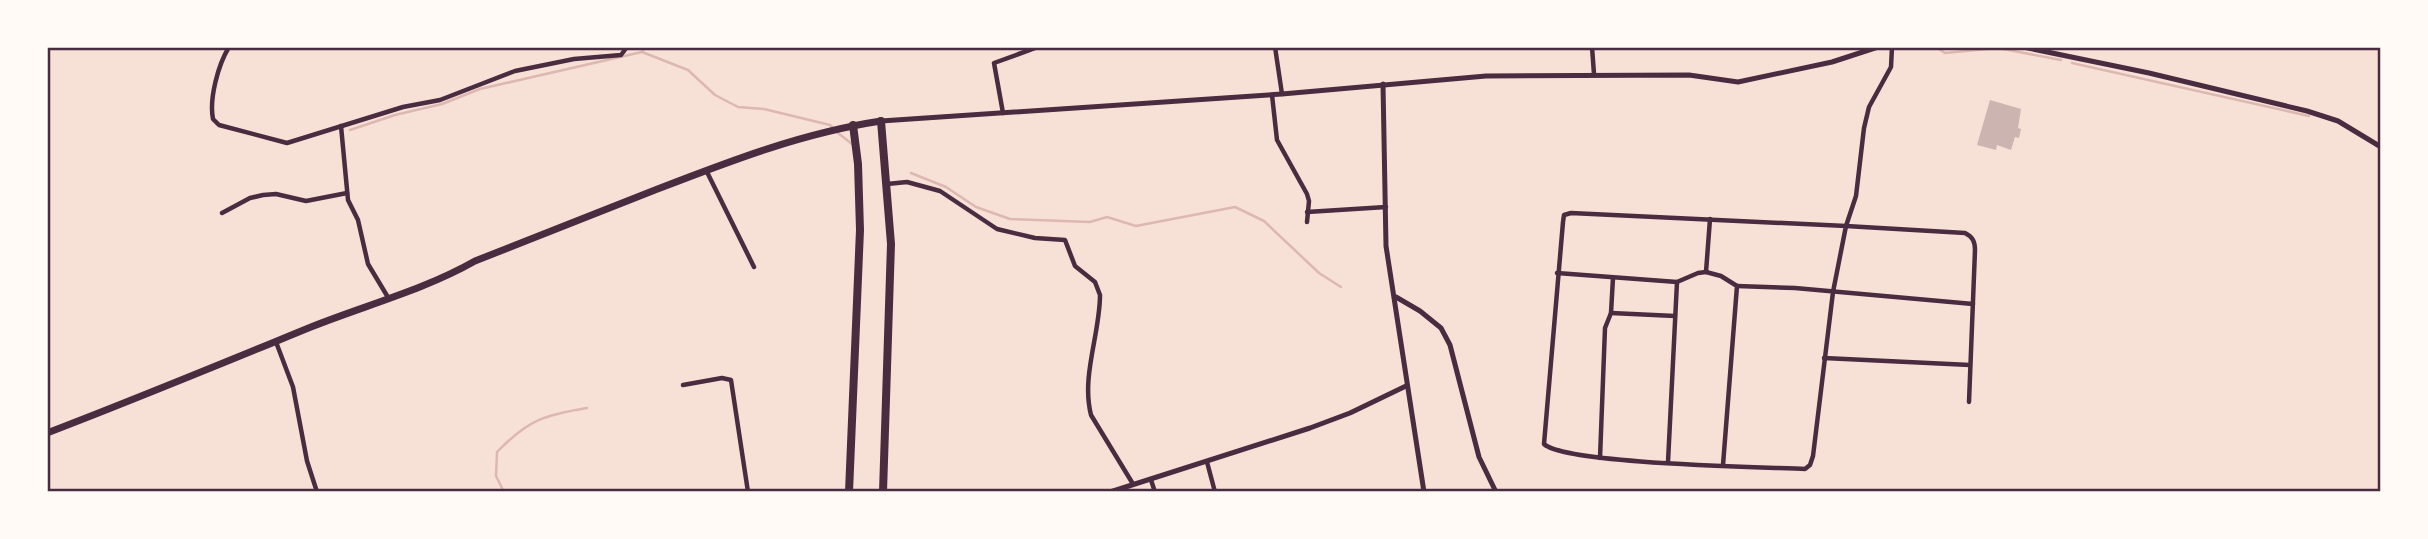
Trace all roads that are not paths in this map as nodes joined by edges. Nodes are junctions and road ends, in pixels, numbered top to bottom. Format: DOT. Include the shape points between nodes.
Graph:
graph roads {
  1 [pos="229,47"];
  2 [pos="1038,47"];
  3 [pos="1275,47"];
  4 [pos="1592,47"];
  5 [pos="1878,47"];
  6 [pos="1892,47"];
  7 [pos="2023,47"];
  8 [pos="625,51"];
  9 [pos="1594,74"];
  10 [pos="1383,84"];
  11 [pos="1272,94"];
  12 [pos="1282,94"];
  13 [pos="1003,113"];
  14 [pos="881,121"];
  15 [pos="853,125"];
  16 [pos="341,126"];
  17 [pos="2381,147"];
  18 [pos="706,169"];
  19 [pos="887,184"];
  20 [pos="346,193"];
  21 [pos="1386,206"];
  22 [pos="1307,212"];
  23 [pos="222,213"];
  24 [pos="1710,219"];
  25 [pos="1307,222"];
  26 [pos="1846,226"];
  27 [pos="754,267"];
  28 [pos="1706,272"];
  29 [pos="1557,273"];
  30 [pos="1613,278"];
  31 [pos="1677,282"];
  32 [pos="1737,286"];
  33 [pos="1833,292"];
  34 [pos="1396,297"];
  35 [pos="390,300"];
  36 [pos="1973,304"];
  37 [pos="1611,313"];
  38 [pos="1675,316"];
  39 [pos="276,342"];
  40 [pos="1824,358"];
  41 [pos="1970,365"];
  42 [pos="683,385"];
  43 [pos="1406,386"];
  44 [pos="1969,402"];
  45 [pos="47,433"];
  46 [pos="1600,458"];
  47 [pos="1207,462"];
  48 [pos="1668,462"];
  49 [pos="1723,465"];
  50 [pos="1152,480"];
  51 [pos="1133,484"];
  52 [pos="317,492"];
  53 [pos="748,492"];
  54 [pos="849,492"];
  55 [pos="883,492"];
  56 [pos="1110,492"];
  57 [pos="1154,492"];
  58 [pos="1215,492"];
  59 [pos="1424,492"];
  60 [pos="1496,492"];
  1 -- 16 [label="street" via="212,103 216,123 287,143"];
  2 -- 13 [label="street" via="994,63"];
  3 -- 12 [label="street"];
  4 -- 9 [label="street"];
  5 -- 9 [label="street" via="1738,82 1689,75"];
  6 -- 26 [label="street" via="1891,67 1864,128 1856,196"];
  7 -- 17 [label="street" via="2300,109 2338,121"];
  8 -- 16 [label="street" via="537,65 429,103"];
  9 -- 10 [label="street"];
  10 -- 12 [label="street"];
  10 -- 21 [label="street"];
  11 -- 12 [label="street"];
  11 -- 13 [label="street"];
  11 -- 22 [label="street" via="1277,140 1303,186 1309,201"];
  13 -- 14 [label="street"];
  14 -- 15 [label="main road"];
  14 -- 19 [label="highway"];
  15 -- 18 [label="main road"];
  15 -- 54 [label="highway" via="860,230"];
  16 -- 20 [label="street"];
  18 -- 27 [label="street"];
  18 -- 35 [label="main road"];
  19 -- 51 [label="street" via="907,182 940,191 997,229 1065,240 1075,266 1095,282 1100,295 1089,384 1091,415"];
  19 -- 55 [label="highway" via="891,244"];
  20 -- 23 [label="street" via="306,201 263,195"];
  20 -- 35 [label="street" via="368,264"];
  21 -- 22 [label="street"];
  21 -- 34 [label="street" via="1386,246"];
  22 -- 25 [label="street"];
  24 -- 26 [label="street"];
  24 -- 28 [label="street"];
  24 -- 29 [label="street" via="1564,215"];
  26 -- 33 [label="street"];
  26 -- 36 [label="street" via="1970,236 1975,242"];
  28 -- 31 [label="street"];
  28 -- 32 [label="street"];
  29 -- 30 [label="street"];
  29 -- 46 [label="street" via="1544,444"];
  30 -- 31 [label="street"];
  30 -- 37 [label="street"];
  31 -- 38 [label="street"];
  32 -- 33 [label="street"];
  32 -- 49 [label="street"];
  33 -- 36 [label="street"];
  33 -- 40 [label="street"];
  34 -- 43 [label="street"];
  34 -- 60 [label="street" via="1441,328 1450,345 1479,457"];
  35 -- 39 [label="main road"];
  36 -- 41 [label="street"];
  37 -- 38 [label="street"];
  37 -- 46 [label="street" via="1605,328"];
  38 -- 48 [label="street"];
  39 -- 45 [label="main road"];
  39 -- 52 [label="street" via="293,387"];
  40 -- 41 [label="street"];
  40 -- 49 [label="street" via="1810,465 1805,469"];
  41 -- 44 [label="street"];
  42 -- 53 [label="street" via="731,380"];
  43 -- 47 [label="street" via="1350,413"];
  43 -- 59 [label="street"];
  46 -- 48 [label="street"];
  47 -- 50 [label="street"];
  47 -- 58 [label="street"];
  48 -- 49 [label="street"];
  50 -- 51 [label="street"];
  50 -- 57 [label="street"];
  51 -- 56 [label="street"];
}
